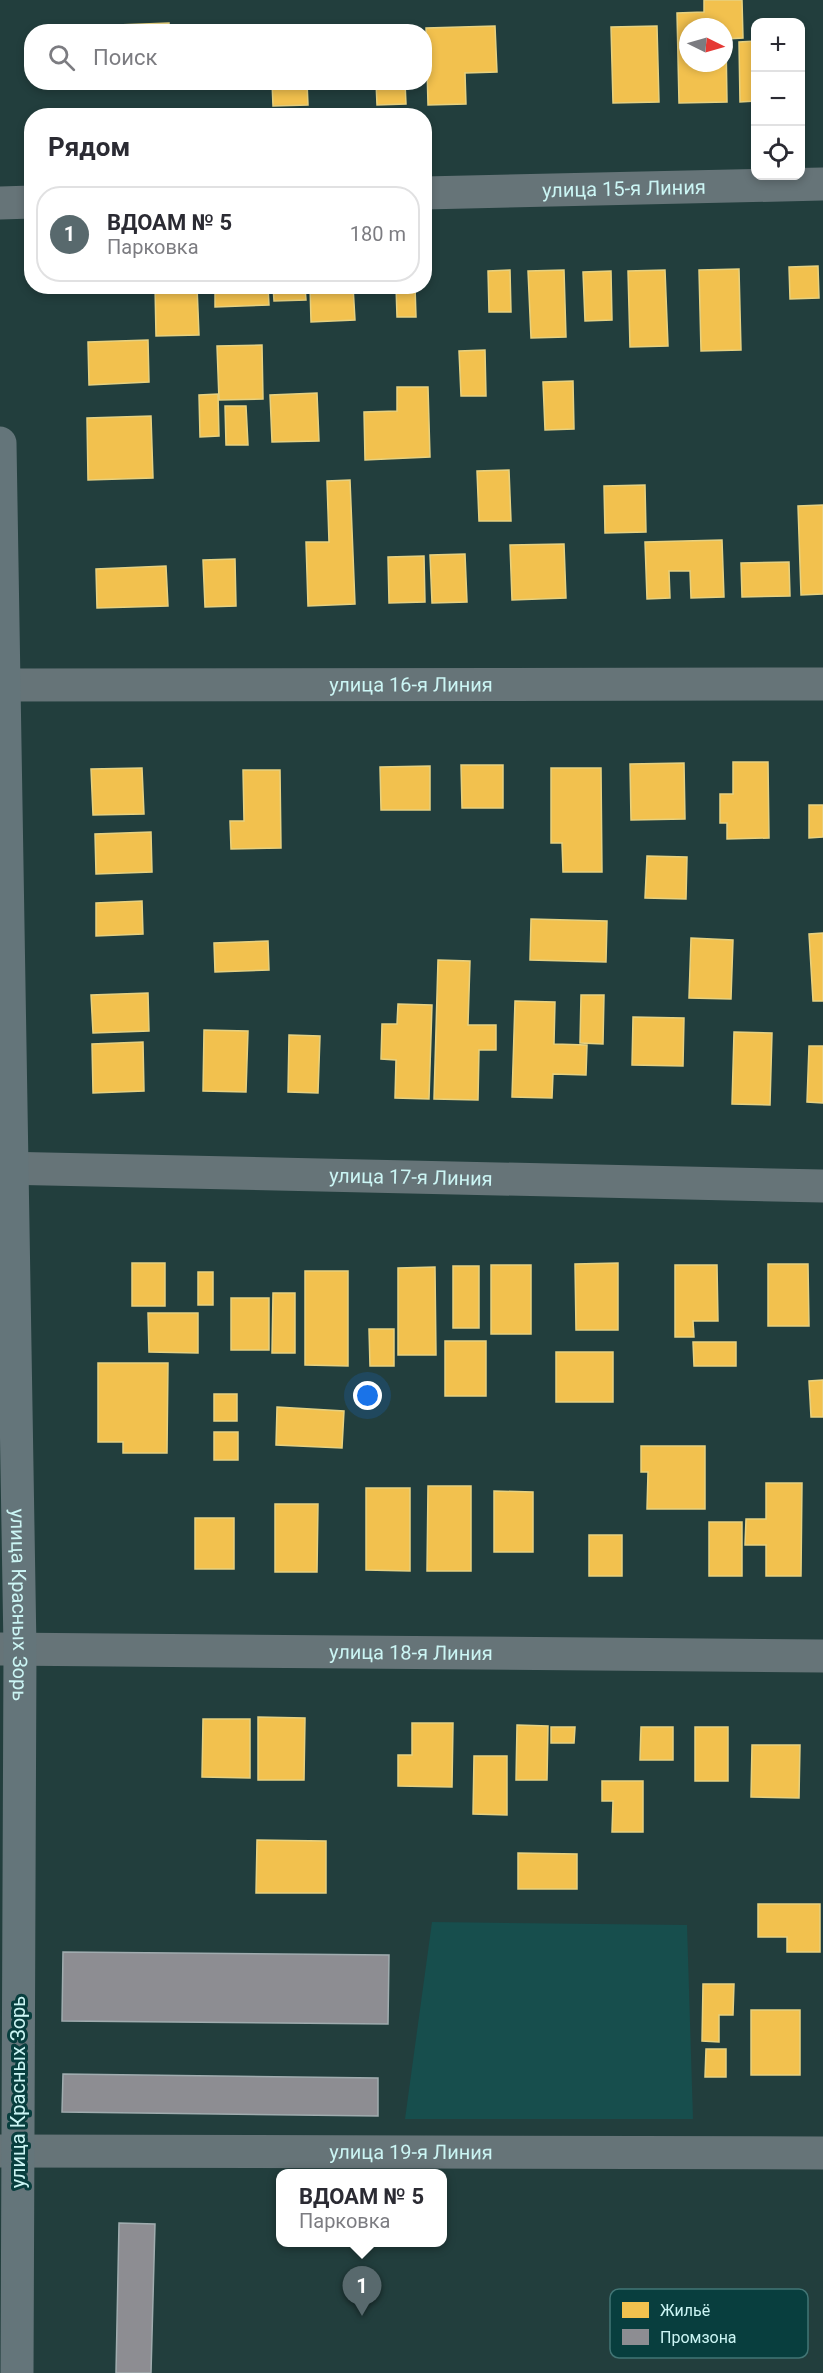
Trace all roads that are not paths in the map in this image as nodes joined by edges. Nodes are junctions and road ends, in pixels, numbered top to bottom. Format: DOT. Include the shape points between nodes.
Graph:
graph roads {
  1 [pos="823,184"];
  2 [pos="432,193"];
  3 [pos="24,202"];
  4 [pos="0,203"];
  5 [pos="0,443"];
  6 [pos="823,684"];
  7 [pos="3,685"];
  8 [pos="5,1168"];
  9 [pos="823,1186"];
  10 [pos="10,1649"];
  11 [pos="823,1656"];
  12 [pos="9,2151"];
  13 [pos="823,2153"];
  14 [pos="17,2373"];
  1 -- 2 [label="street, улица 15-я Линия"];
  3 -- 4 [label="street"];
  5 -- 7 [label="street, улица Красных Зорь"];
  6 -- 7 [label="street, улица 16-я Линия"];
  7 -- 8 [label="street, улица Красных Зорь"];
  8 -- 9 [label="street, улица 17-я Линия"];
  8 -- 10 [label="street, улица Красных Зорь"];
  10 -- 11 [label="street, улица 18-я Линия"];
  10 -- 12 [label="street, улица Красных Зорь"];
  12 -- 13 [label="street, улица 19-я Линия"];
  12 -- 14 [label="street, улица Красных Зорь"];
}
